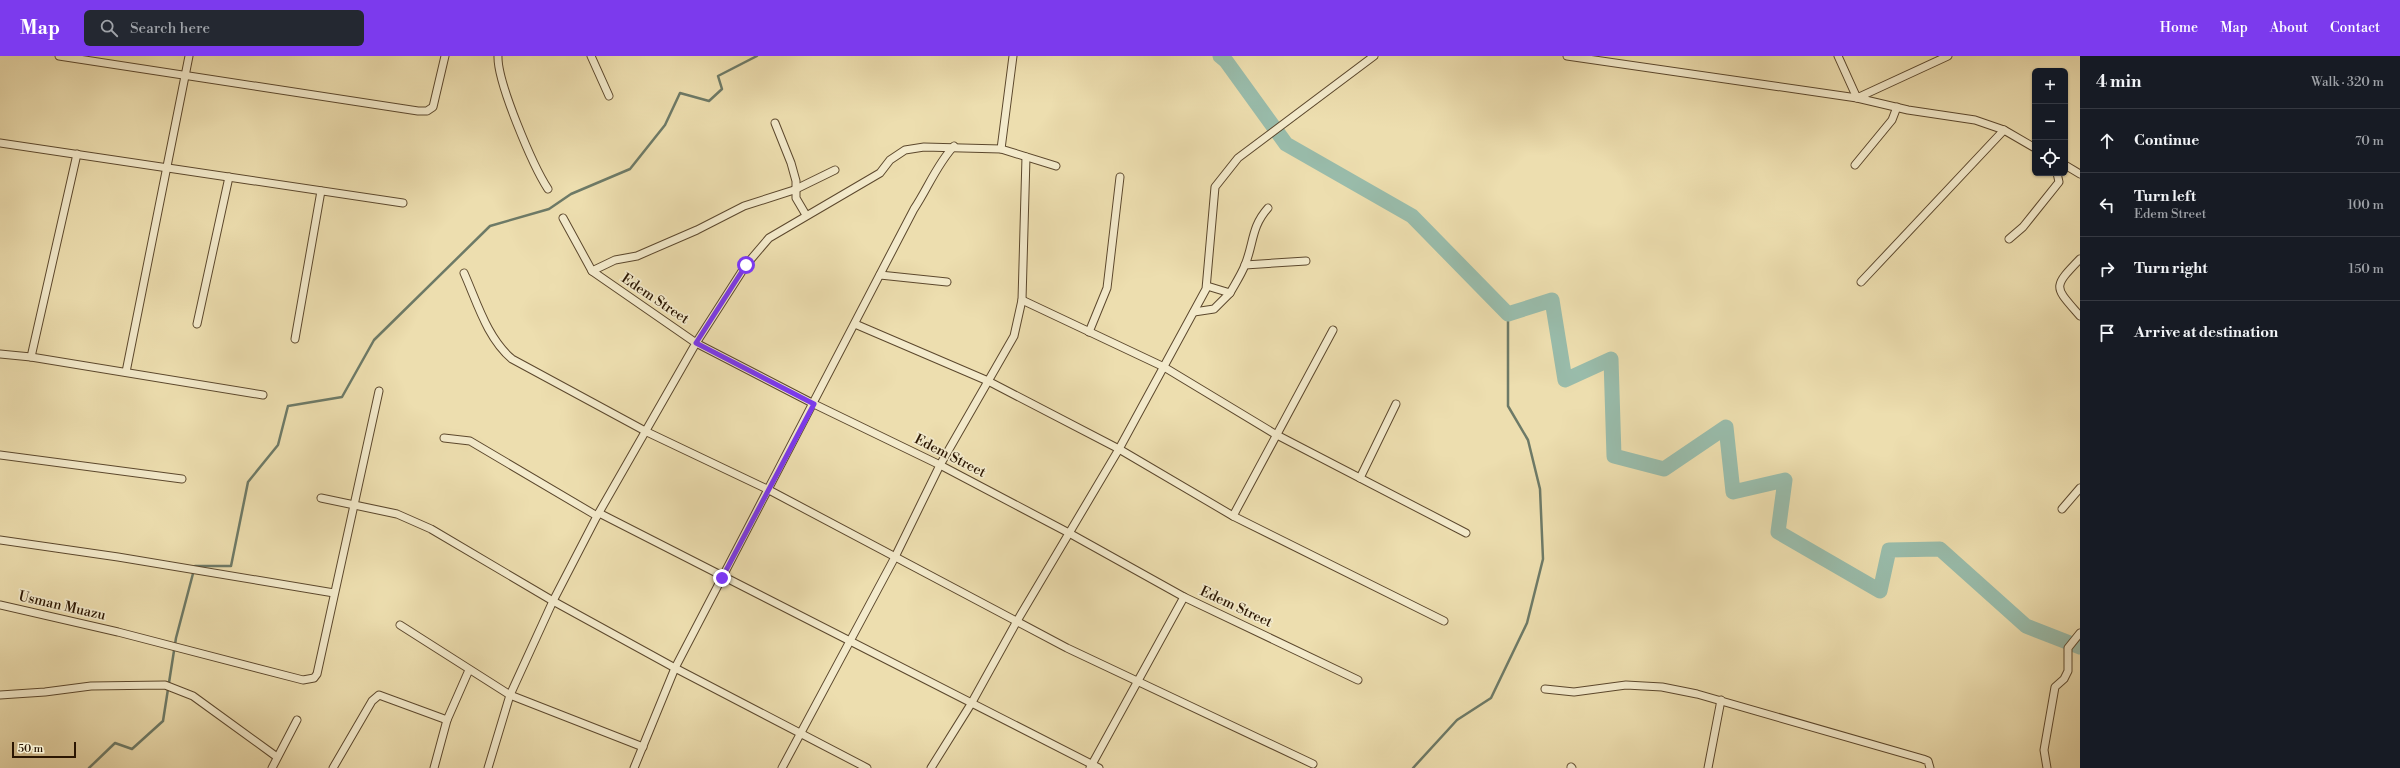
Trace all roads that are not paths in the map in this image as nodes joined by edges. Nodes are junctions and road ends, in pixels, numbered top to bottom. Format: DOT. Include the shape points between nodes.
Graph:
graph roads {
  1 [pos="59,56"];
  2 [pos="189,56"];
  3 [pos="445,56"];
  4 [pos="498,56"];
  5 [pos="591,56"];
  6 [pos="1013,56"];
  7 [pos="1374,56"];
  8 [pos="1567,56"];
  9 [pos="1838,56"];
  10 [pos="1948,56"];
  11 [pos="185,75"];
  12 [pos="609,96"];
  13 [pos="1857,98"];
  14 [pos="1897,107"];
  15 [pos="775,123"];
  16 [pos="2004,130"];
  17 [pos="0,143"];
  18 [pos="954,146"];
  19 [pos="2032,146"];
  20 [pos="1001,150"];
  21 [pos="76,154"];
  22 [pos="1026,157"];
  23 [pos="1855,165"];
  24 [pos="167,166"];
  25 [pos="1056,166"];
  26 [pos="2068,167"];
  27 [pos="835,170"];
  28 [pos="2080,174"];
  29 [pos="2058,176"];
  30 [pos="229,177"];
  31 [pos="1120,177"];
  32 [pos="548,188"];
  33 [pos="794,190"];
  34 [pos="321,191"];
  35 [pos="402,203"];
  36 [pos="1268,208"];
  37 [pos="806,215"];
  38 [pos="563,218"];
  39 [pos="2009,239"];
  40 [pos="2080,259"];
  41 [pos="1306,261"];
  42 [pos="1245,265"];
  43 [pos="592,271"];
  44 [pos="464,273"];
  45 [pos="880,275"];
  46 [pos="946,282"];
  47 [pos="1861,282"];
  48 [pos="1207,286"];
  49 [pos="1230,293"];
  50 [pos="1022,300"];
  51 [pos="1194,312"];
  52 [pos="2080,316"];
  53 [pos="197,324"];
  54 [pos="855,324"];
  55 [pos="1333,330"];
  56 [pos="1089,332"];
  57 [pos="295,339"];
  58 [pos="696,343"];
  59 [pos="0,354"];
  60 [pos="31,357"];
  61 [pos="1164,367"];
  62 [pos="126,372"];
  63 [pos="988,382"];
  64 [pos="378,391"];
  65 [pos="263,395"];
  66 [pos="814,404"];
  67 [pos="1396,404"];
  68 [pos="647,432"];
  69 [pos="1276,434"];
  70 [pos="444,438"];
  71 [pos="1119,449"];
  72 [pos="0,455"];
  73 [pos="940,465"];
  74 [pos="1360,478"];
  75 [pos="182,479"];
  76 [pos="2080,488"];
  77 [pos="769,490"];
  78 [pos="321,498"];
  79 [pos="354,505"];
  80 [pos="2062,509"];
  81 [pos="598,514"];
  82 [pos="1233,516"];
  83 [pos="1070,533"];
  84 [pos="1466,533"];
  85 [pos="0,540"];
  86 [pos="895,557"];
  87 [pos="722,578"];
  88 [pos="334,593"];
  89 [pos="1184,597"];
  90 [pos="553,601"];
  91 [pos="0,605"];
  92 [pos="1444,620"];
  93 [pos="1017,621"];
  94 [pos="400,625"];
  95 [pos="2080,633"];
  96 [pos="850,642"];
  97 [pos="675,668"];
  98 [pos="469,670"];
  99 [pos="1358,680"];
  100 [pos="1137,681"];
  101 [pos="1545,689"];
  102 [pos="510,695"];
  103 [pos="0,696"];
  104 [pos="1721,700"];
  105 [pos="971,704"];
  106 [pos="297,720"];
  107 [pos="447,720"];
  108 [pos="801,733"];
  109 [pos="643,747"];
  110 [pos="278,757"];
  111 [pos="1313,764"];
  112 [pos="1091,766"];
  113 [pos="272,768"];
  114 [pos="333,768"];
  115 [pos="434,768"];
  116 [pos="488,768"];
  117 [pos="634,768"];
  118 [pos="782,768"];
  119 [pos="867,768"];
  120 [pos="931,768"];
  121 [pos="1099,768"];
  122 [pos="1708,768"];
  123 [pos="1930,768"];
  124 [pos="2047,768"];
  1 -- 11 [label="street"];
  2 -- 11 [label="street"];
  3 -- 11 [label="street" via="436,101 431,110 427,111"];
  4 -- 32 [label="street" via="500,71 522,134"];
  5 -- 12 [label="street"];
  6 -- 20 [label="street"];
  7 -- 48 [label="street" via="1238,158 1215,187"];
  8 -- 13 [label="street"];
  9 -- 13 [label="street"];
  10 -- 13 [label="street"];
  11 -- 24 [label="street"];
  13 -- 14 [label="street"];
  14 -- 16 [label="street" via="1975,120"];
  14 -- 23 [label="street" via="1892,120"];
  15 -- 33 [label="street" via="791,163 796,181"];
  16 -- 19 [label="street"];
  16 -- 47 [label="street"];
  17 -- 21 [label="street"];
  18 -- 20 [label="street"];
  18 -- 37 [label="street" via="905,150 890,160 880,174"];
  18 -- 45 [label="street" via="944,157 914,208"];
  20 -- 22 [label="street"];
  21 -- 24 [label="street"];
  21 -- 60 [label="street"];
  22 -- 25 [label="street"];
  22 -- 50 [label="street"];
  24 -- 30 [label="street"];
  24 -- 62 [label="street"];
  26 -- 28 [label="street"];
  27 -- 33 [label="street"];
  29 -- 39 [label="street" via="2059,182 2023,227"];
  30 -- 34 [label="street"];
  30 -- 53 [label="street"];
  31 -- 56 [label="street" via="1107,288"];
  33 -- 37 [label="street"];
  33 -- 43 [label="street" via="744,206 646,253 604,263"];
  34 -- 35 [label="street"];
  34 -- 57 [label="street"];
  36 -- 42 [label="street" via="1258,218"];
  37 -- 58 [label="street" via="769,238 746,265"];
  38 -- 43 [label="street, Edem Street"];
  40 -- 52 [label="street" via="2061,280 2059,288 2061,295"];
  41 -- 42 [label="street"];
  42 -- 49 [label="street"];
  43 -- 58 [label="street, Edem Street"];
  44 -- 68 [label="street" via="494,338 512,359"];
  45 -- 46 [label="street"];
  45 -- 54 [label="street"];
  48 -- 49 [label="street"];
  48 -- 51 [label="street"];
  49 -- 51 [label="street" via="1214,309"];
  50 -- 56 [label="street"];
  50 -- 63 [label="street" via="1014,336"];
  51 -- 61 [label="street"];
  54 -- 63 [label="street"];
  54 -- 66 [label="street"];
  55 -- 69 [label="street"];
  56 -- 61 [label="street"];
  58 -- 66 [label="street, Edem Street"];
  58 -- 68 [label="street"];
  59 -- 60 [label="street"];
  60 -- 62 [label="street"];
  61 -- 69 [label="street"];
  61 -- 71 [label="street"];
  62 -- 65 [label="street"];
  63 -- 71 [label="street"];
  63 -- 73 [label="street"];
  64 -- 79 [label="street"];
  66 -- 73 [label="street, Edem Street"];
  66 -- 77 [label="street"];
  67 -- 74 [label="street"];
  68 -- 77 [label="street"];
  68 -- 81 [label="street"];
  69 -- 74 [label="street"];
  69 -- 82 [label="street"];
  70 -- 81 [label="street" via="470,441"];
  71 -- 82 [label="street"];
  71 -- 83 [label="street"];
  72 -- 75 [label="street"];
  73 -- 83 [label="street, Edem Street"];
  73 -- 86 [label="street"];
  74 -- 84 [label="street"];
  76 -- 80 [label="street"];
  77 -- 86 [label="street"];
  77 -- 87 [label="street"];
  78 -- 79 [label="street"];
  79 -- 88 [label="street"];
  79 -- 90 [label="street" via="397,514 431,529"];
  81 -- 87 [label="street"];
  81 -- 90 [label="street"];
  82 -- 92 [label="street"];
  83 -- 89 [label="street, Edem Street"];
  83 -- 93 [label="street"];
  85 -- 88 [label="street" via="118,556"];
  86 -- 93 [label="street"];
  86 -- 96 [label="street"];
  87 -- 96 [label="street"];
  87 -- 97 [label="street"];
  88 -- 91 [label="street, Usman Muazu" via="317,674 309,681"];
  89 -- 99 [label="street, Edem Street"];
  89 -- 100 [label="street"];
  90 -- 97 [label="street"];
  90 -- 102 [label="street"];
  93 -- 100 [label="street"];
  93 -- 105 [label="street"];
  94 -- 98 [label="street"];
  95 -- 124 [label="street" via="2068,648 2068,671 2055,687 2044,750"];
  96 -- 105 [label="street"];
  96 -- 108 [label="street"];
  97 -- 108 [label="street"];
  97 -- 109 [label="street"];
  98 -- 102 [label="street"];
  98 -- 107 [label="street"];
  100 -- 111 [label="street"];
  100 -- 112 [label="street"];
  101 -- 104 [label="street" via="1574,692 1626,685 1648,686"];
  102 -- 109 [label="street"];
  102 -- 116 [label="street"];
  103 -- 110 [label="street" via="91,686 165,685 193,696"];
  104 -- 122 [label="street"];
  104 -- 123 [label="street" via="1923,759 1928,761"];
  105 -- 112 [label="street"];
  105 -- 120 [label="street"];
  106 -- 110 [label="street"];
  107 -- 114 [label="street" via="379,695 372,701"];
  107 -- 115 [label="street"];
  108 -- 118 [label="street"];
  108 -- 119 [label="street"];
  109 -- 117 [label="street"];
  110 -- 113 [label="street"];
  112 -- 121 [label="street"];
}
